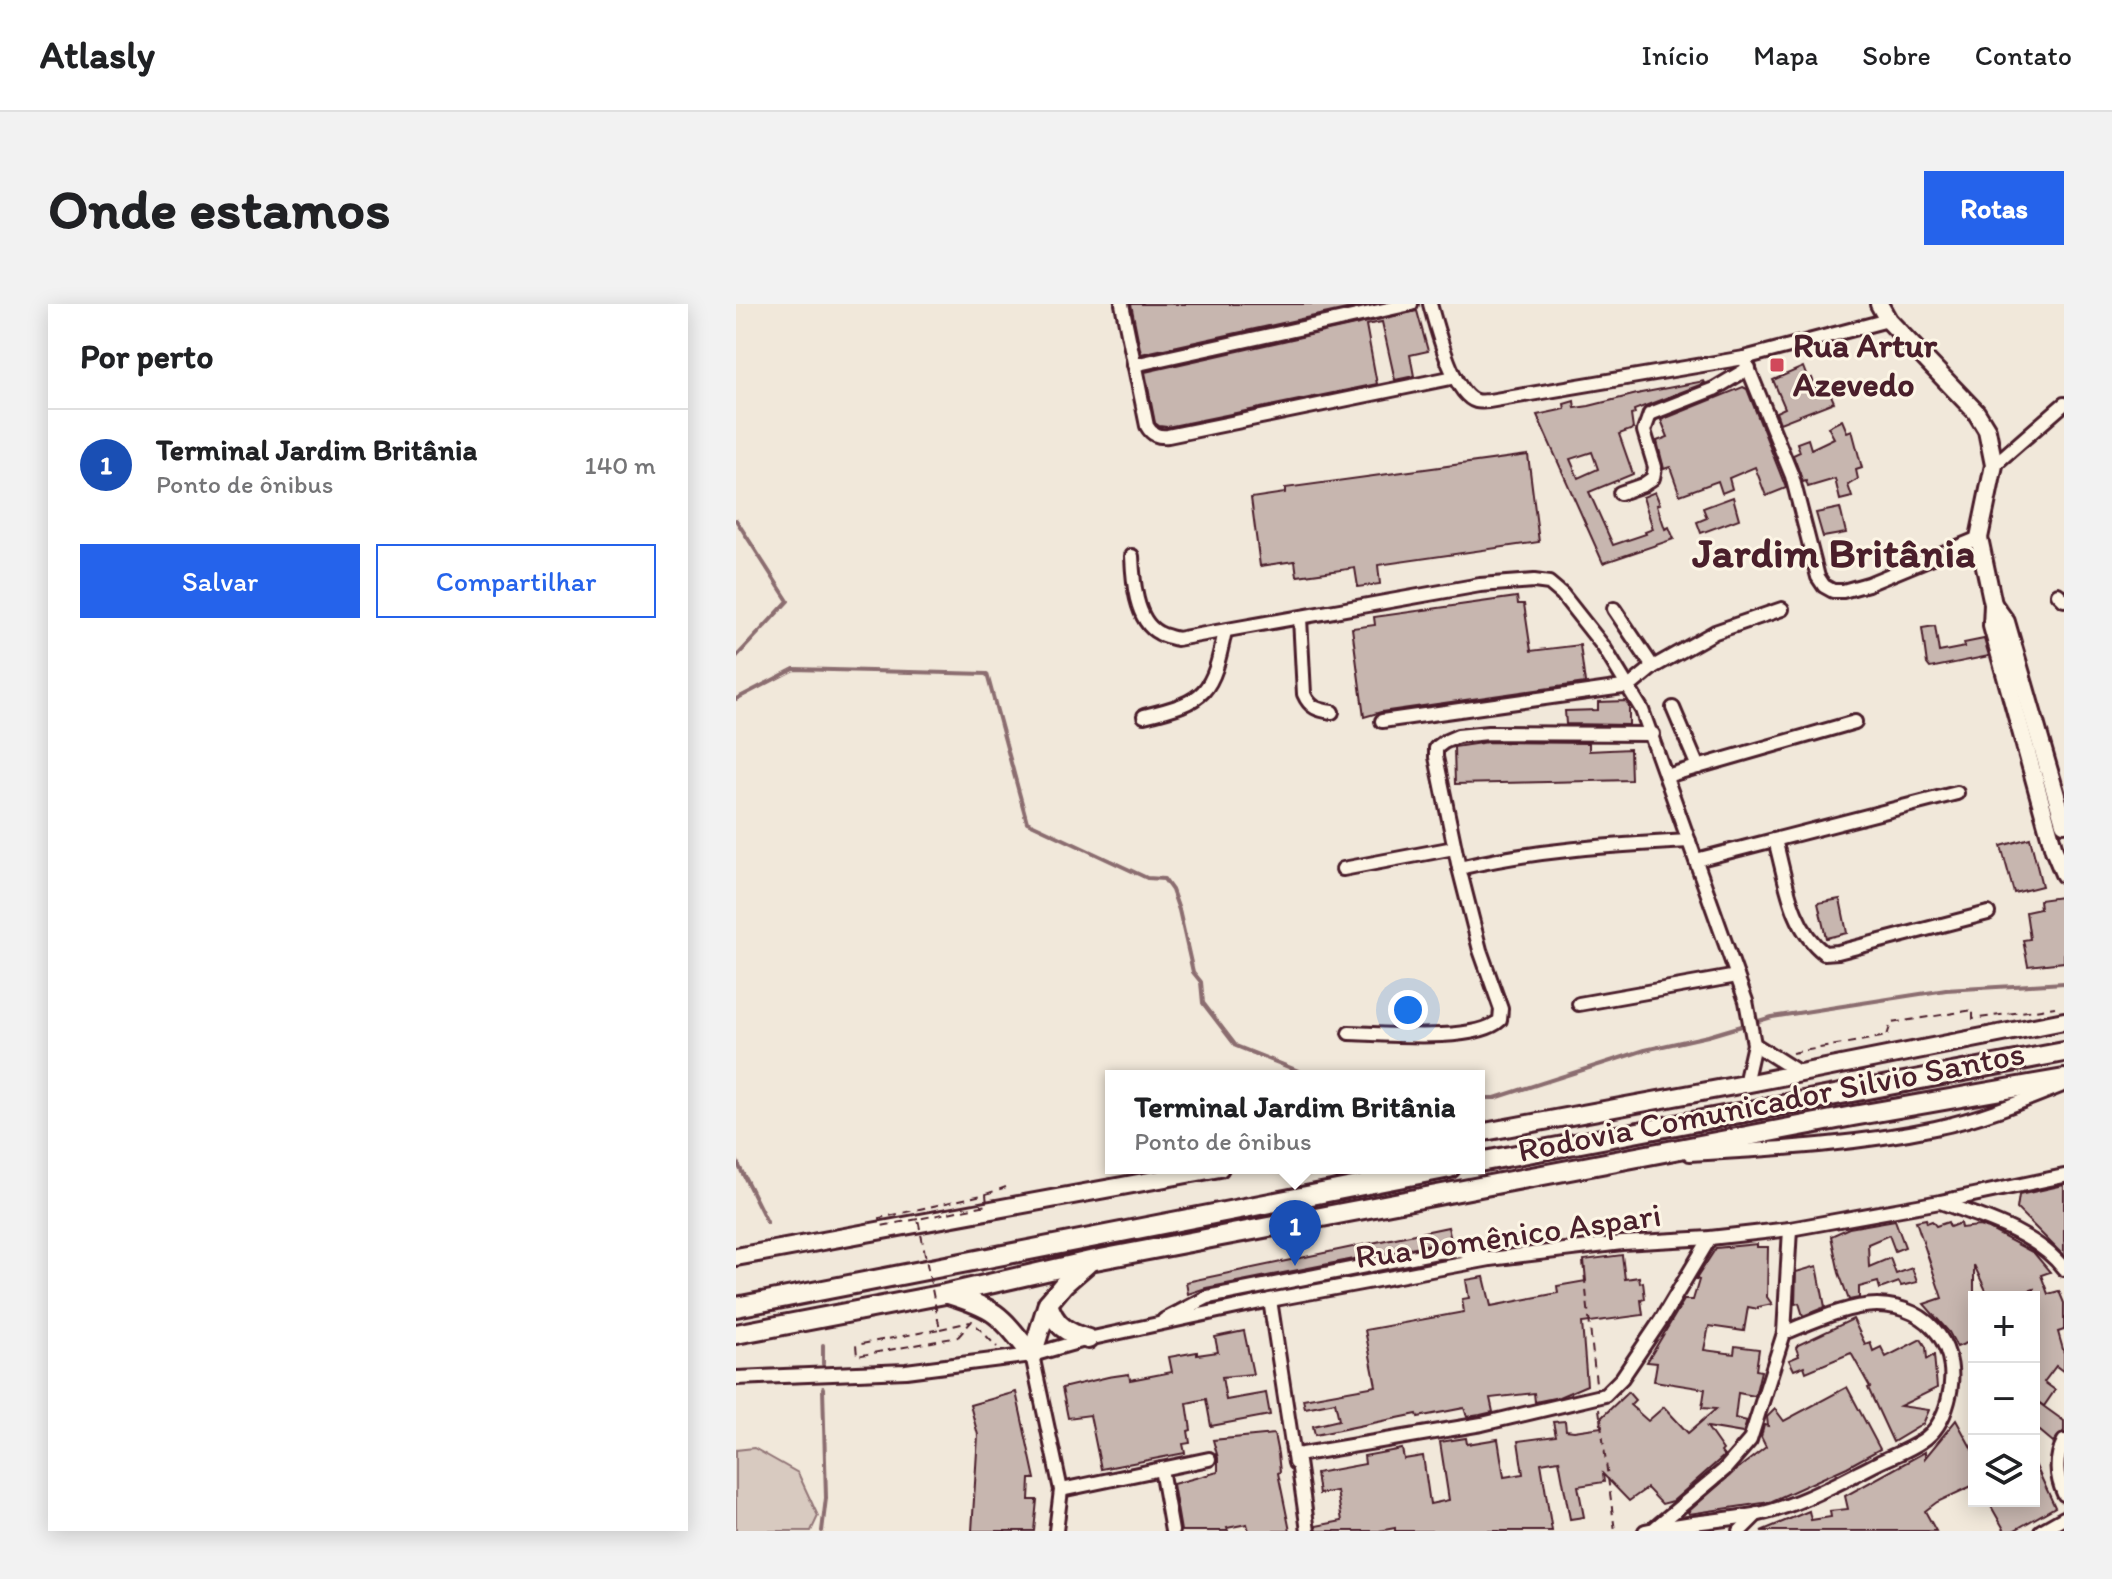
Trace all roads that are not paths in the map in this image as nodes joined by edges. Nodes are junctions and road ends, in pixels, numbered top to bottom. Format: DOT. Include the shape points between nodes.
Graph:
graph roads {
  1 [pos="1122,304"];
  2 [pos="1411,304"];
  3 [pos="1430,304"];
  4 [pos="1879,304"];
  5 [pos="1888,320"];
  6 [pos="1747,363"];
  7 [pos="1134,365"];
  8 [pos="1455,377"];
  9 [pos="2064,404"];
  10 [pos="1994,465"];
  11 [pos="1620,493"];
  12 [pos="1979,538"];
  13 [pos="1132,556"];
  14 [pos="1993,604"];
  15 [pos="1614,609"];
  16 [pos="1782,609"];
  17 [pos="1300,618"];
  18 [pos="1225,631"];
  19 [pos="1653,667"];
  20 [pos="1630,686"];
  21 [pos="1673,708"];
  22 [pos="1332,712"];
  23 [pos="1144,716"];
  24 [pos="1382,721"];
  25 [pos="1855,722"];
  26 [pos="1653,734"];
  27 [pos="1698,767"];
  28 [pos="1666,776"];
  29 [pos="1957,793"];
  30 [pos="2064,823"];
  31 [pos="1775,840"];
  32 [pos="1689,841"];
  33 [pos="1454,848"];
  34 [pos="1696,860"];
  35 [pos="1459,868"];
  36 [pos="1343,869"];
  37 [pos="2064,874"];
  38 [pos="1988,913"];
  39 [pos="1737,976"];
  40 [pos="1579,1004"];
  41 [pos="2063,1014"];
  42 [pos="1349,1033"];
  43 [pos="1754,1041"];
  44 [pos="2064,1052"];
  45 [pos="1800,1073"];
  46 [pos="2064,1079"];
  47 [pos="1745,1084"];
  48 [pos="2064,1085"];
  49 [pos="1485,1132"];
  50 [pos="1647,1156"];
  51 [pos="1485,1161"];
  52 [pos="1187,1174"];
  53 [pos="1419,1174"];
  54 [pos="2064,1176"];
  55 [pos="1940,1202"];
  56 [pos="1790,1229"];
  57 [pos="1710,1238"];
  58 [pos="736,1257"];
  59 [pos="1490,1259"];
  60 [pos="1090,1261"];
  61 [pos="2064,1269"];
  62 [pos="867,1281"];
  63 [pos="945,1294"];
  64 [pos="736,1297"];
  65 [pos="1270,1300"];
  66 [pos="1048,1303"];
  67 [pos="736,1307"];
  68 [pos="1155,1326"];
  69 [pos="1784,1333"];
  70 [pos="736,1334"];
  71 [pos="1088,1339"];
  72 [pos="1032,1355"];
  73 [pos="736,1378"];
  74 [pos="2064,1441"];
  75 [pos="1209,1459"];
  76 [pos="1161,1469"];
  77 [pos="1061,1490"];
  78 [pos="2064,1494"];
  79 [pos="1757,1514"];
  80 [pos="2058,1524"];
  81 [pos="1650,1530"];
  82 [pos="1056,1531"];
  83 [pos="1172,1531"];
  84 [pos="1307,1531"];
  85 [pos="1740,1531"];
  86 [pos="2041,1531"];
  1 -- 7 [label="street"];
  2 -- 7 [label="street"];
  3 -- 8 [label="street"];
  4 -- 5 [label="main road"];
  5 -- 6 [label="street"];
  5 -- 10 [label="main road" via="1976,412 1987,430"];
  6 -- 8 [label="street" via="1489,401 1474,401"];
  6 -- 11 [label="street" via="1714,389 1650,414 1644,431 1655,467 1653,478"];
  6 -- 12 [label="street" via="1792,476 1824,586 1833,591 1868,584"];
  7 -- 8 [label="street" via="1147,426 1162,437"];
  9 -- 10 [label="street"];
  10 -- 12 [label="main road"];
  12 -- 14 [label="main road"];
  13 -- 18 [label="street" via="1143,616 1157,633 1177,639"];
  14 -- 30 [label="main road" via="2006,622"];
  14 -- 37 [label="main road" via="1992,626"];
  15 -- 19 [label="street"];
  16 -- 19 [label="street" via="1715,632"];
  17 -- 18 [label="street"];
  17 -- 20 [label="street" via="1480,585 1549,583"];
  17 -- 22 [label="street" via="1304,694 1316,710"];
  18 -- 23 [label="street" via="1207,690 1189,703"];
  19 -- 20 [label="street"];
  20 -- 24 [label="street"];
  20 -- 26 [label="street"];
  21 -- 27 [label="street"];
  25 -- 27 [label="street"];
  26 -- 28 [label="street"];
  26 -- 33 [label="street" via="1488,733 1444,742 1436,748 1436,757"];
  27 -- 28 [label="street"];
  28 -- 32 [label="street"];
  29 -- 31 [label="street"];
  31 -- 34 [label="street"];
  31 -- 38 [label="street" via="1797,921 1824,953"];
  32 -- 34 [label="street"];
  32 -- 35 [label="street" via="1599,845"];
  33 -- 35 [label="street"];
  33 -- 36 [label="street"];
  34 -- 39 [label="street"];
  35 -- 42 [label="street" via="1500,1020 1453,1035"];
  39 -- 40 [label="street"];
  39 -- 43 [label="street"];
  41 -- 45 [label="main road"];
  43 -- 45 [label="street"];
  43 -- 47 [label="street"];
  44 -- 51 [label="highway, Rodovia Comunicador Silvio Santos"];
  45 -- 47 [label="main road"];
  46 -- 50 [label="highway, Rodovia Comunicador Silvio Santos"];
  47 -- 49 [label="main road"];
  48 -- 50 [label="street" via="1993,1113 1881,1138 1805,1148"];
  50 -- 60 [label="highway, Rodovia Comunicador Silvio Santos"];
  52 -- 58 [label="main road"];
  53 -- 62 [label="highway"];
  54 -- 55 [label="street, Rua Domênico Aspari"];
  55 -- 56 [label="street, Rua Domênico Aspari"];
  55 -- 61 [label="street" via="2034,1242"];
  56 -- 57 [label="street, Rua Domênico Aspari"];
  56 -- 69 [label="street"];
  57 -- 59 [label="street, Rua Domênico Aspari"];
  57 -- 84 [label="street, Rua Domênico Aspari" via="1622,1378 1598,1398 1297,1455"];
  59 -- 65 [label="street, Rua Domênico Aspari"];
  59 -- 68 [label="street" via="1451,1250 1223,1294 1196,1302"];
  60 -- 63 [label="highway, Rodovia Comunicador Silvio Santos"];
  60 -- 66 [label="highway"];
  62 -- 64 [label="highway"];
  62 -- 67 [label="highway"];
  63 -- 70 [label="highway, Rodovia Comunicador Silvio Santos"];
  63 -- 72 [label="highway" via="993,1311"];
  65 -- 68 [label="street, Rua Domênico Aspari"];
  65 -- 84 [label="street"];
  66 -- 71 [label="highway" via="1065,1331"];
  66 -- 72 [label="highway"];
  68 -- 71 [label="street, Rua Domênico Aspari"];
  69 -- 79 [label="street" via="1854,1309 1895,1307 1931,1324 1944,1339 1952,1387 1944,1417 1924,1440 1844,1480"];
  69 -- 81 [label="street" via="1750,1440 1715,1478"];
  71 -- 72 [label="street, Rua Domênico Aspari"];
  72 -- 73 [label="street, Rua Domênico Aspari" via="906,1371"];
  72 -- 77 [label="street"];
  74 -- 78 [label="street" via="2057,1468"];
  75 -- 76 [label="street"];
  76 -- 77 [label="street"];
  76 -- 83 [label="street"];
  77 -- 82 [label="street"];
  79 -- 81 [label="street"];
  79 -- 85 [label="street"];
  80 -- 86 [label="street"];
}
